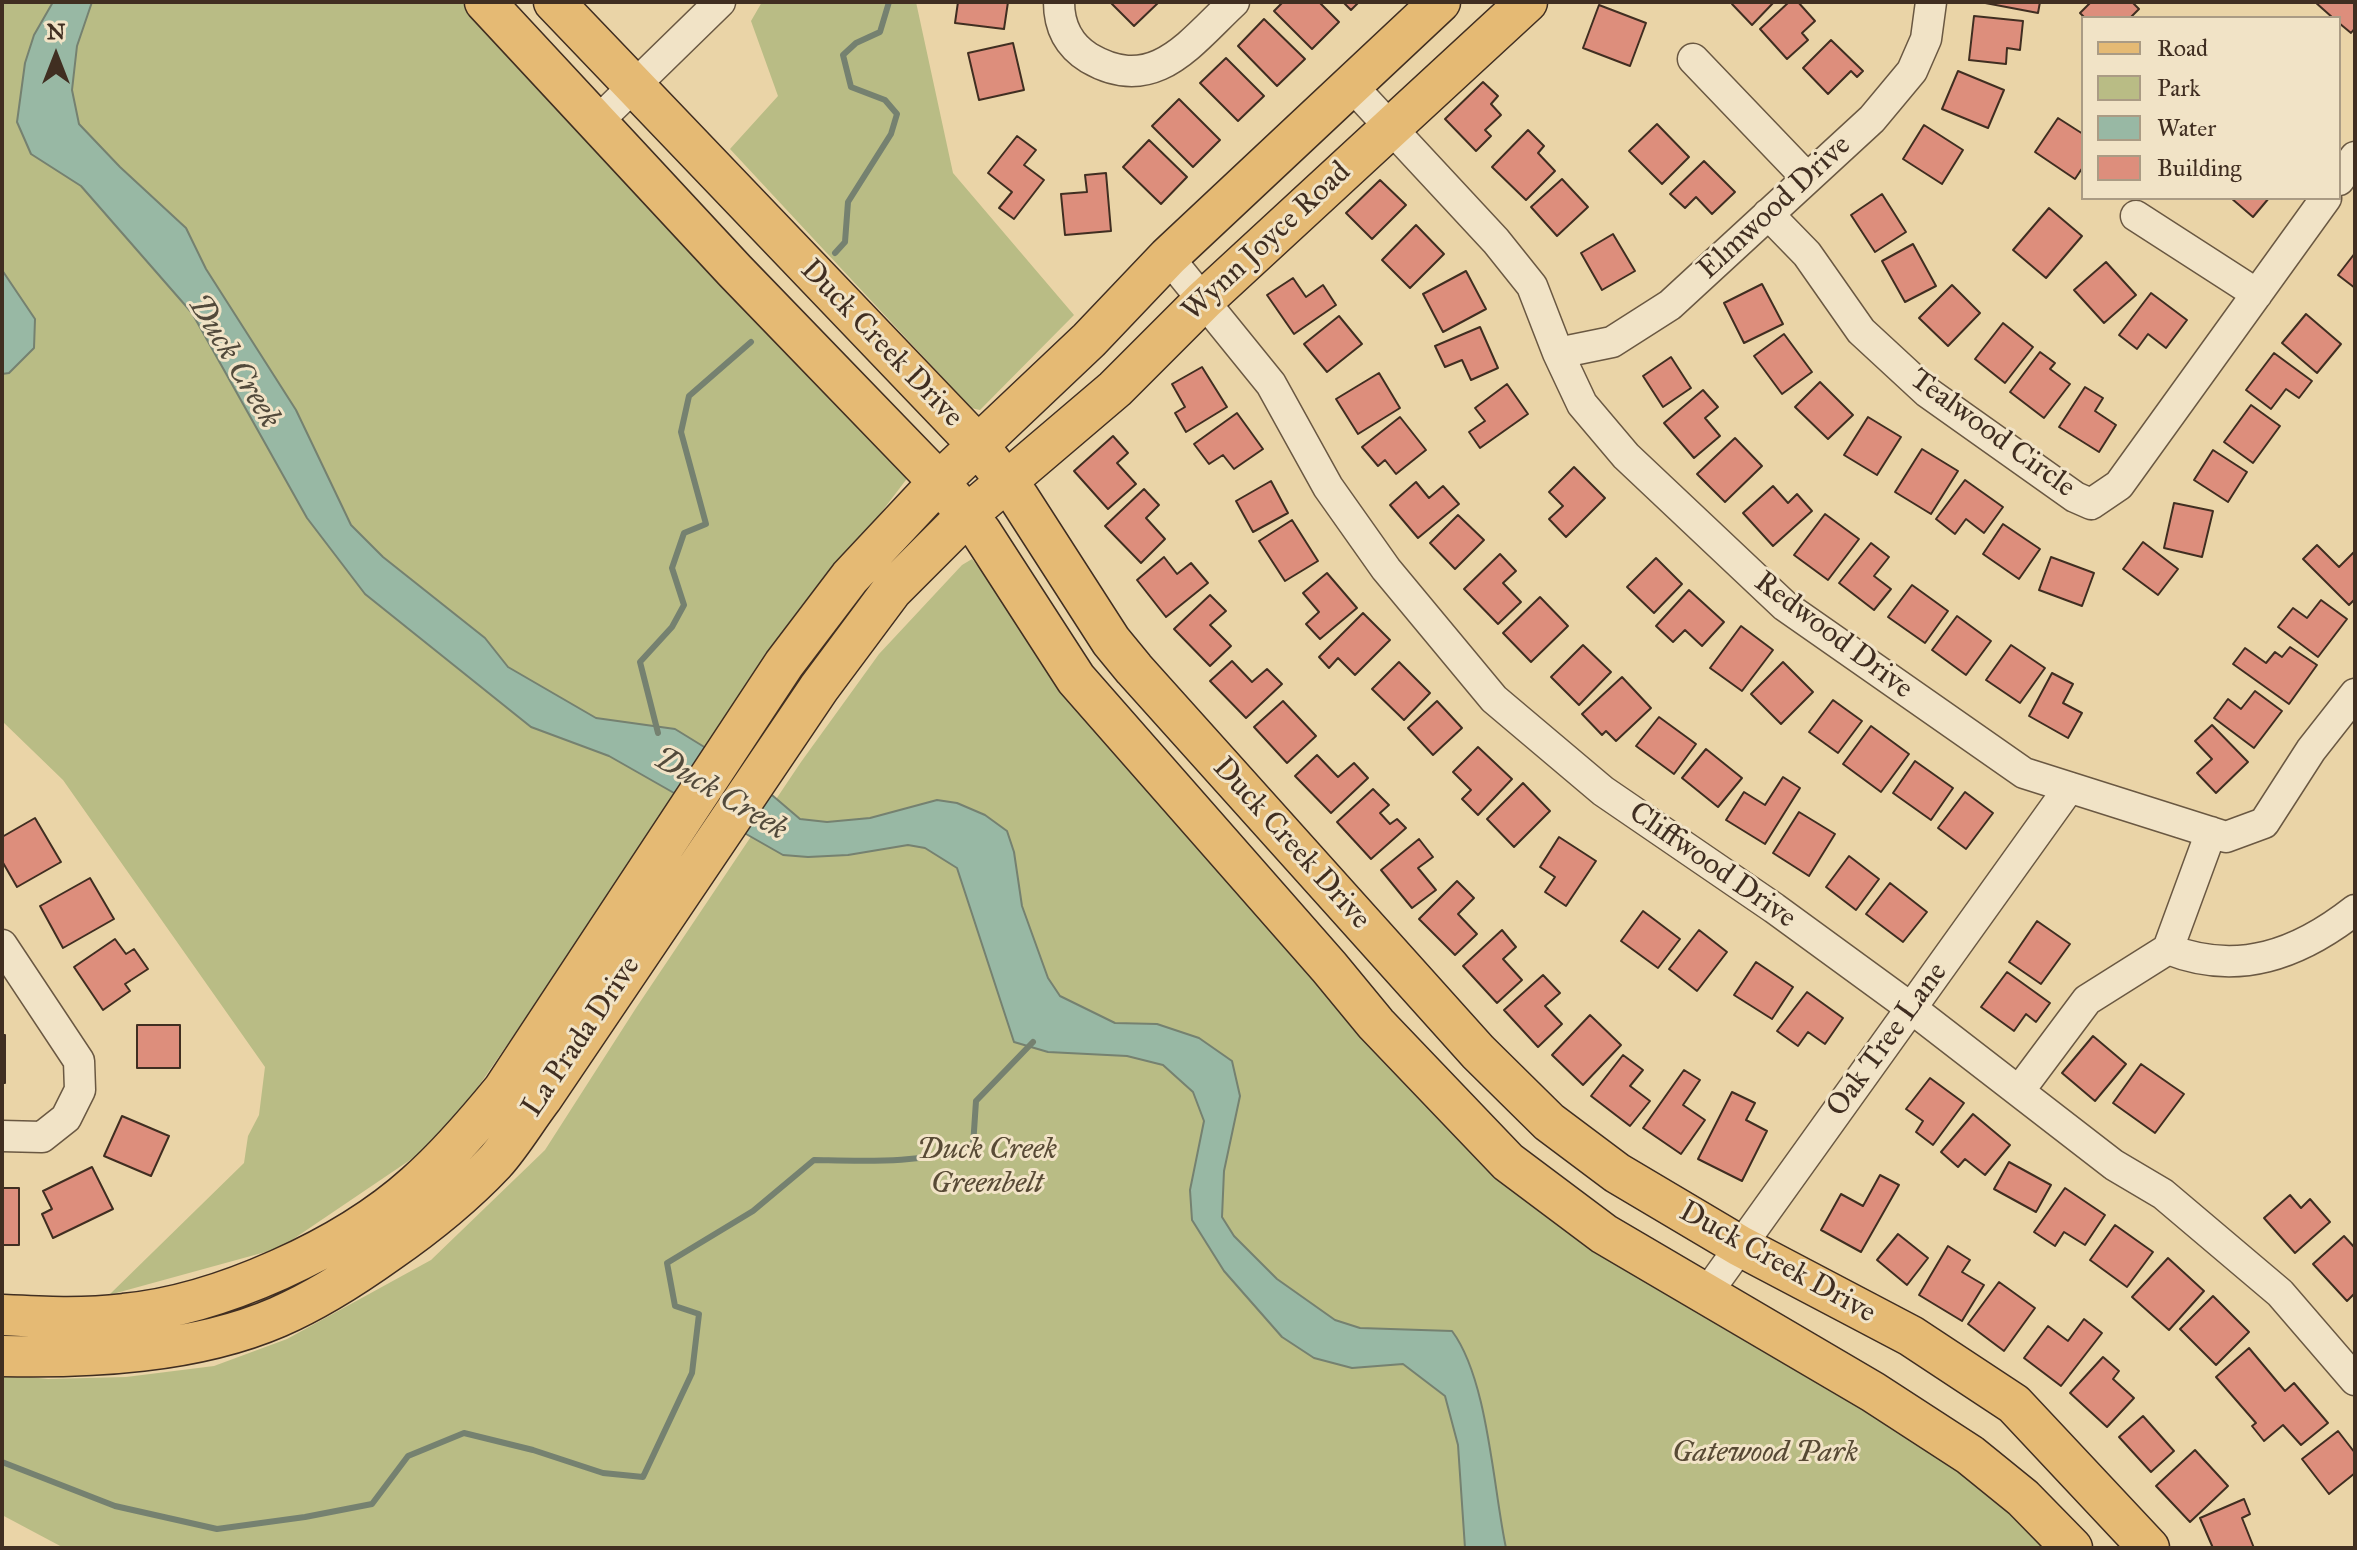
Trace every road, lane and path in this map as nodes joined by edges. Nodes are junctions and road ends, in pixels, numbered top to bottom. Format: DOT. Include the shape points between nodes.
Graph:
graph roads {
  1 [pos="485,2"];
  2 [pos="554,2"];
  3 [pos="720,2"];
  4 [pos="1059,2"];
  5 [pos="1234,2"];
  6 [pos="1440,2"];
  7 [pos="1527,2"];
  8 [pos="1931,2"];
  9 [pos="1693,59"];
  10 [pos="1351,85"];
  11 [pos="633,86"];
  12 [pos="597,122"];
  13 [pos="1390,128"];
  14 [pos="2355,157"];
  15 [pos="2341,177"];
  16 [pos="1807,178"];
  17 [pos="2325,200"];
  18 [pos="1768,214"];
  19 [pos="2136,216"];
  20 [pos="1168,257"];
  21 [pos="2257,294"];
  22 [pos="1204,300"];
  23 [pos="1558,353"];
  24 [pos="977,444"];
  25 [pos="1006,481"];
  26 [pos="939,482"];
  27 [pos="967,515"];
  28 [pos="2355,694"];
  29 [pos="2069,788"];
  30 [pos="2211,832"];
  31 [pos="2355,910"];
  32 [pos="2,945"];
  33 [pos="2168,949"];
  34 [pos="1911,1008"];
  35 [pos="2019,1091"];
  36 [pos="2,1136"];
  37 [pos="427,1201"];
  38 [pos="1740,1246"];
  39 [pos="1707,1293"];
  40 [pos="2,1315"];
  41 [pos="2,1356"];
  42 [pos="2355,1380"];
  43 [pos="2072,1548"];
  44 [pos="2149,1548"];
  1 -- 12 [label="main road, Duck Creek Drive"];
  2 -- 11 [label="main road, Duck Creek Drive"];
  3 -- 11 [label="street"];
  4 -- 5 [label="street" via="1059,21 1080,53 1124,73 1168,62"];
  6 -- 10 [label="main road, Wynn Joyce Road"];
  7 -- 13 [label="main road, Wynn Joyce Road"];
  8 -- 16 [label="street, Elmwood Drive" via="1926,39 1912,71 1872,119"];
  9 -- 16 [label="street"];
  10 -- 13 [label="street, Redwood Drive"];
  10 -- 20 [label="main road, Wynn Joyce Road"];
  11 -- 12 [label="street"];
  11 -- 24 [label="main road, Duck Creek Drive"];
  12 -- 26 [label="main road, Duck Creek Drive"];
  13 -- 22 [label="main road, Wynn Joyce Road"];
  13 -- 23 [label="street, Redwood Drive" via="1532,286"];
  14 -- 15 [label="street"];
  16 -- 18 [label="street, Elmwood Drive"];
  17 -- 21 [label="street, Tealwood Circle"];
  18 -- 21 [label="street, Tealwood Circle" via="1807,254 1861,331 1927,392 2091,504 2119,485"];
  18 -- 23 [label="street, Elmwood Drive" via="1670,305 1612,342"];
  19 -- 21 [label="street"];
  20 -- 22 [label="street, Cliffwood Drive"];
  20 -- 24 [label="main road, Wynn Joyce Road" via="1089,340"];
  22 -- 25 [label="main road, Wynn Joyce Road" via="1115,389"];
  22 -- 34 [label="street, Cliffwood Drive" via="1271,384 1328,487 1386,569 1494,699 1603,791"];
  23 -- 29 [label="street, Redwood Drive" via="1582,404 1626,456 1785,606 2024,773"];
  24 -- 25 [label="main road, Duck Creek Drive"];
  24 -- 26 [label="main road, La Prada Drive"];
  25 -- 27 [label="main road, La Prada Drive"];
  25 -- 38 [label="main road, Duck Creek Drive" via="1111,641 1478,1052 1549,1122 1617,1173"];
  26 -- 27 [label="main road, Duck Creek Drive"];
  26 -- 37 [label="main road, La Prada Drive" via="850,577 784,664 503,1090 458,1144"];
  27 -- 37 [label="main road, La Prada Drive" via="892,590 819,688 496,1160"];
  27 -- 39 [label="main road, Duck Creek Drive" via="1076,679 1376,1024 1508,1162 1604,1234"];
  28 -- 30 [label="street, Redwood Drive" via="2264,823 2226,837"];
  29 -- 30 [label="street, Redwood Drive"];
  29 -- 34 [label="street, Oak Tree Lane"];
  30 -- 33 [label="street"];
  31 -- 33 [label="street" via="2327,931 2275,955 2228,963"];
  32 -- 36 [label="street" via="79,1061 80,1090 66,1118 42,1137"];
  33 -- 35 [label="street" via="2087,1000"];
  34 -- 35 [label="street, Cliffwood Drive"];
  34 -- 38 [label="street, Oak Tree Lane"];
  35 -- 42 [label="street, Cliffwood Drive" via="2114,1165 2163,1194 2280,1293"];
  37 -- 40 [label="main road, La Prada Drive" via="208,1297 127,1314"];
  37 -- 41 [label="main road, La Prada Drive" via="344,1283 276,1318 137,1352"];
  38 -- 39 [label="street, Oak Tree Lane"];
  38 -- 44 [label="main road, Duck Creek Drive" via="1911,1336 2014,1404"];
  39 -- 43 [label="main road, Duck Creek Drive" via="1970,1455"];
}
